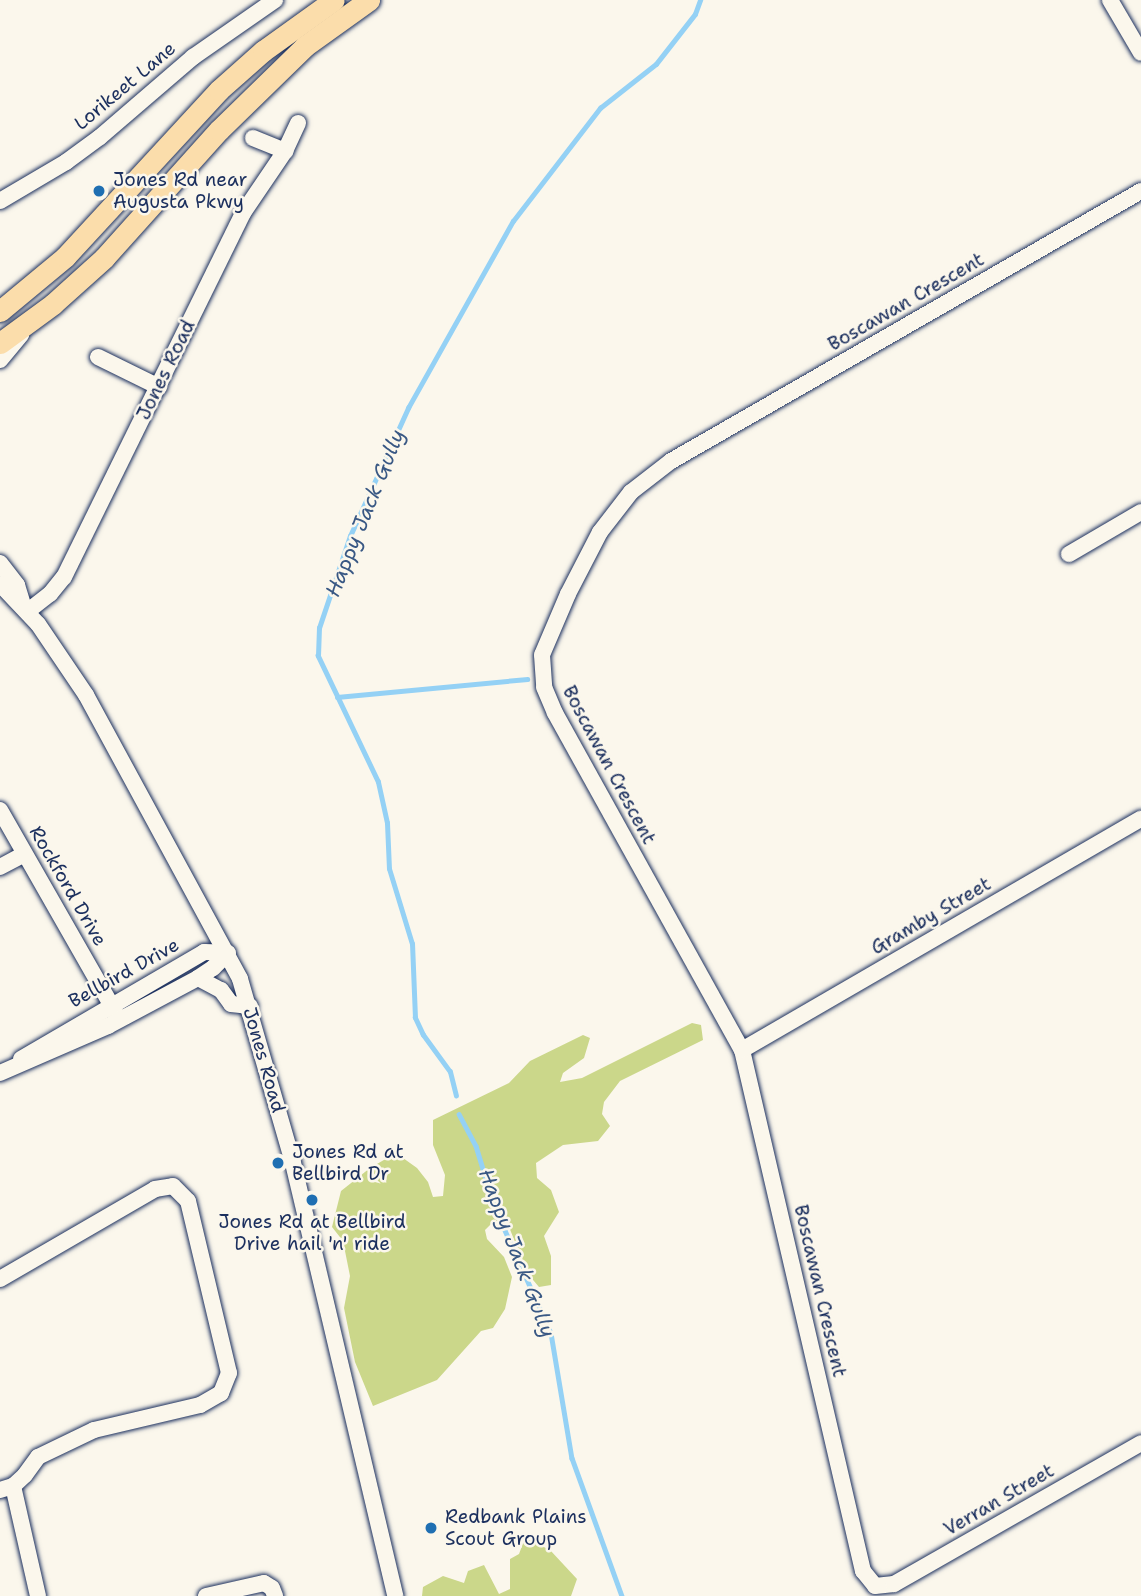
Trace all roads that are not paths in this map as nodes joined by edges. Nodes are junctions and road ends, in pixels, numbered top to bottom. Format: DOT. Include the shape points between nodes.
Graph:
graph roads {
  1 [pos="275,0"];
  2 [pos="334,0"];
  3 [pos="369,0"];
  4 [pos="1110,0"];
  5 [pos="1141,52"];
  6 [pos="299,123"];
  7 [pos="253,138"];
  8 [pos="285,151"];
  9 [pos="1141,191"];
  10 [pos="0,201"];
  11 [pos="0,311"];
  12 [pos="34,319"];
  13 [pos="0,343"];
  14 [pos="98,357"];
  15 [pos="0,360"];
  16 [pos="159,387"];
  17 [pos="1141,512"];
  18 [pos="1069,554"];
  19 [pos="0,563"];
  20 [pos="0,584"];
  21 [pos="25,608"];
  22 [pos="0,810"];
  23 [pos="1141,819"];
  24 [pos="24,854"];
  25 [pos="0,867"];
  26 [pos="228,953"];
  27 [pos="198,978"];
  28 [pos="111,1004"];
  29 [pos="250,1006"];
  30 [pos="120,1020"];
  31 [pos="742,1050"];
  32 [pos="7,1069"];
  33 [pos="0,1279"];
  34 [pos="1141,1443"];
  35 [pos="7,1488"];
  36 [pos="875,1586"];
  37 [pos="38,1596"];
  38 [pos="206,1596"];
  39 [pos="275,1596"];
  40 [pos="395,1596"];
  1 -- 10 [label="street, Lorikeet Lane" via="192,57 66,162"];
  2 -- 11 [label="main road" via="263,51 219,90 73,249"];
  3 -- 12 [label="main road" via="305,46 219,130 133,229"];
  4 -- 5 [label="street"];
  6 -- 8 [label="street, Jones Road"];
  7 -- 8 [label="street"];
  8 -- 16 [label="street, Jones Road" via="243,213"];
  9 -- 31 [label="street, Boscawan Crescent" via="671,461 625,499 600,532 568,594 542,655 544,687"];
  12 -- 13 [label="main road"];
  12 -- 15 [label="street"];
  14 -- 16 [label="street"];
  16 -- 21 [label="street, Jones Road" via="64,577 50,594"];
  17 -- 18 [label="street"];
  19 -- 21 [label="street, Jones Road" via="17,585"];
  20 -- 21 [label="street, Jones Road"];
  21 -- 26 [label="street, Jones Road" via="86,695"];
  22 -- 24 [label="street, Rockford Drive"];
  23 -- 31 [label="street, Gramby Street"];
  24 -- 25 [label="street"];
  24 -- 28 [label="street, Rockford Drive"];
  26 -- 27 [label="street, Bellbird Drive"];
  26 -- 28 [label="street, Bellbird Drive" via="204,953"];
  26 -- 29 [label="street, Jones Road"];
  27 -- 29 [label="street, Bellbird Drive" via="221,990 231,1004"];
  27 -- 30 [label="street, Bellbird Drive"];
  28 -- 30 [label="street, Rockford Drive"];
  28 -- 32 [label="street, Bellbird Drive"];
  29 -- 40 [label="street, Jones Road" via="293,1163"];
  30 -- 32 [label="street, Bellbird Drive"];
  31 -- 36 [label="street, Boscawan Crescent" via="863,1571"];
  33 -- 35 [label="street" via="155,1189 173,1186 188,1200 229,1374 221,1393 200,1405 94,1430 38,1457"];
  34 -- 36 [label="street, Verran Street" via="894,1584"];
  35 -- 37 [label="street"];
  38 -- 39 [label="street" via="264,1583"];
}
